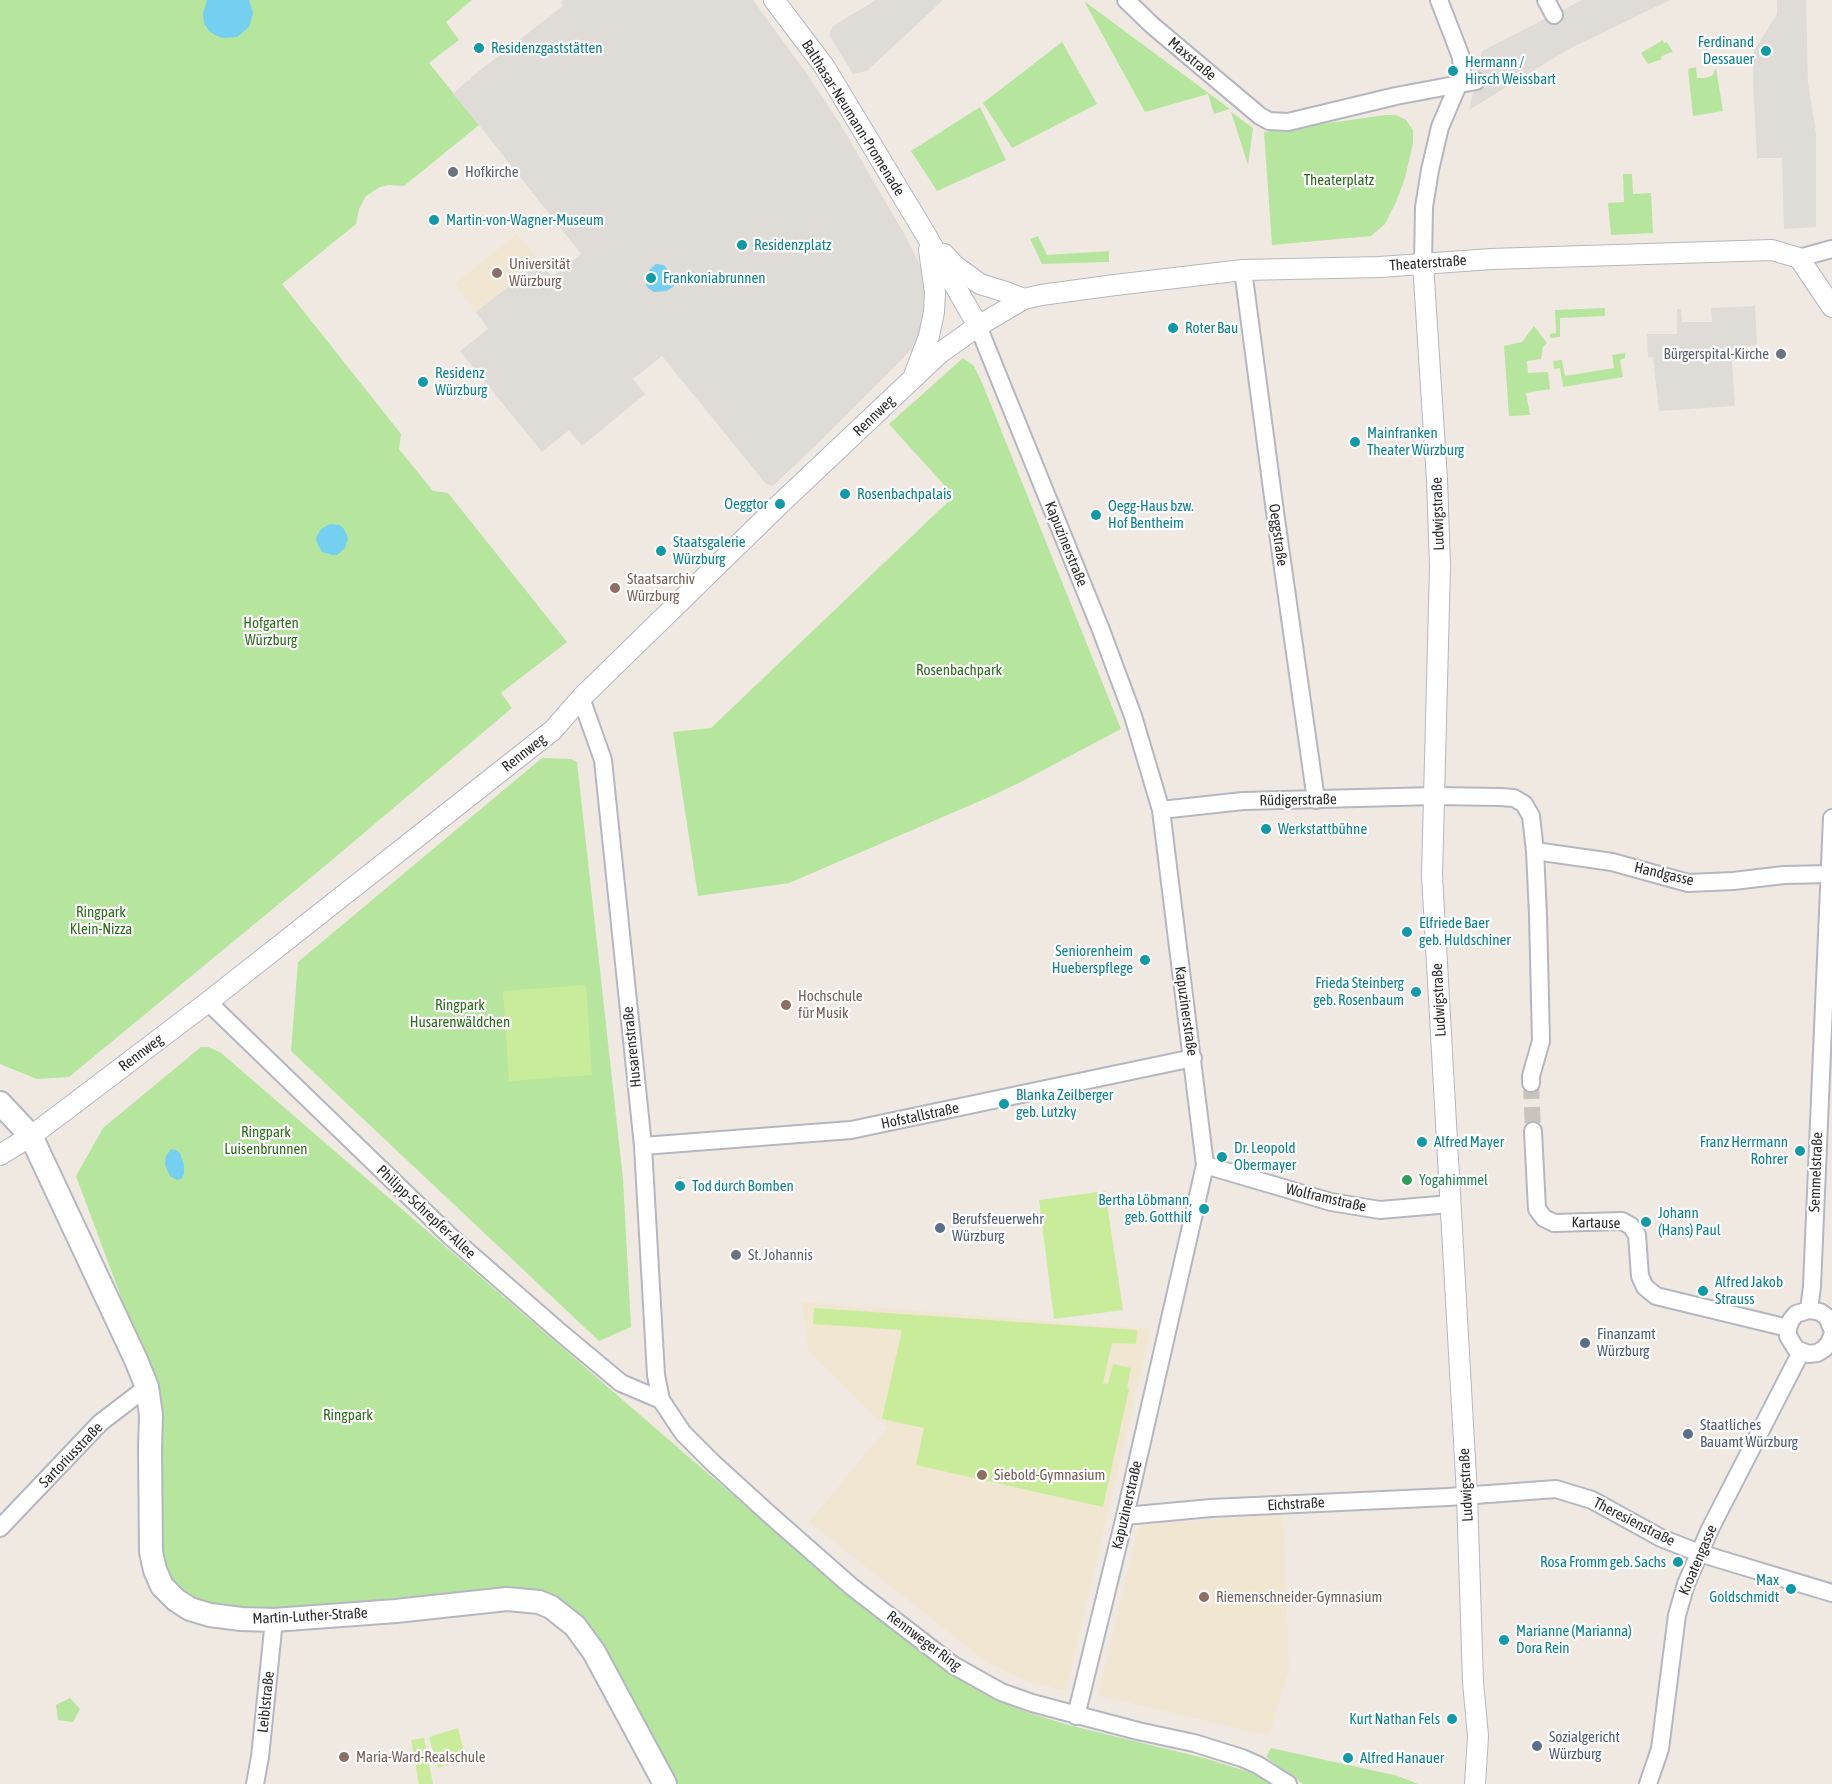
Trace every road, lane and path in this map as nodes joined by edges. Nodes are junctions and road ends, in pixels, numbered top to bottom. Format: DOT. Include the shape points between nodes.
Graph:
graph roads {
  1 [pos="774,0"];
  2 [pos="1126,0"];
  3 [pos="1439,0"];
  4 [pos="1546,0"];
  5 [pos="1554,15"];
  6 [pos="1476,81"];
  7 [pos="1458,85"];
  8 [pos="928,238"];
  9 [pos="1832,249"];
  10 [pos="1799,258"];
  11 [pos="1424,264"];
  12 [pos="1243,270"];
  13 [pos="1024,299"];
  14 [pos="1832,307"];
  15 [pos="978,326"];
  16 [pos="913,379"];
  17 [pos="581,698"];
  18 [pos="1435,796"];
  19 [pos="1316,800"];
  20 [pos="1161,810"];
  21 [pos="1832,818"];
  22 [pos="1535,851"];
  23 [pos="1830,874"];
  24 [pos="208,1002"];
  25 [pos="1193,1058"];
  26 [pos="1531,1083"];
  27 [pos="0,1103"];
  28 [pos="1533,1131"];
  29 [pos="31,1136"];
  30 [pos="643,1146"];
  31 [pos="0,1155"];
  32 [pos="1205,1165"];
  33 [pos="1450,1204"];
  34 [pos="1809,1310"];
  35 [pos="1790,1324"];
  36 [pos="1831,1330"];
  37 [pos="1802,1352"];
  38 [pos="147,1387"];
  39 [pos="661,1400"];
  40 [pos="1467,1495"];
  41 [pos="1125,1516"];
  42 [pos="0,1528"];
  43 [pos="1699,1553"];
  44 [pos="1832,1593"];
  45 [pos="274,1620"];
  46 [pos="1076,1716"];
  47 [pos="1478,1736"];
  48 [pos="255,1784"];
  49 [pos="665,1784"];
  50 [pos="1287,1784"];
  51 [pos="1475,1784"];
  52 [pos="1490,1784"];
  53 [pos="1648,1784"];
  1 -- 8 [label="street, Balthasar-Neumann-Promenade" via="824,66"];
  2 -- 7 [label="street, Maxstraße" via="1269,121 1288,122"];
  3 -- 7 [label="street" via="1461,57"];
  4 -- 5 [label="street"];
  6 -- 7 [label="street"];
  7 -- 11 [label="street" via="1440,128 1430,170 1424,207"];
  8 -- 13 [label="street, Theaterstraße" via="980,284"];
  8 -- 15 [label="street, Balthasar-Neumann-Promenade"];
  8 -- 16 [label="street, Balthasar-Neumann-Promenade" via="934,312"];
  9 -- 10 [label="street"];
  10 -- 11 [label="street, Theaterstraße" via="1772,250"];
  10 -- 14 [label="street"];
  11 -- 12 [label="street, Theaterstraße"];
  11 -- 18 [label="street, Ludwigstraße" via="1440,566"];
  12 -- 13 [label="street, Theaterstraße"];
  12 -- 19 [label="street, Oeggstraße"];
  13 -- 15 [label="street, Theaterstraße"];
  15 -- 16 [label="street, Rennweg" via="940,353"];
  15 -- 20 [label="street, Kapuzinerstraße" via="1101,630"];
  16 -- 17 [label="street, Rennweg"];
  17 -- 24 [label="street, Rennweg" via="553,730"];
  17 -- 30 [label="street, Husarenstraße" via="603,760"];
  18 -- 19 [label="street, Rüdigerstraße"];
  18 -- 22 [label="street" via="1514,798 1524,804 1531,816"];
  18 -- 33 [label="street, Ludwigstraße" via="1432,875"];
  19 -- 20 [label="street, Rüdigerstraße" via="1243,801"];
  20 -- 25 [label="street, Kapuzinerstraße"];
  21 -- 23 [label="street, Semmelstraße"];
  22 -- 23 [label="street, Handgasse" via="1611,862 1688,883"];
  22 -- 26 [label="street" via="1541,1041"];
  23 -- 34 [label="street, Semmelstraße"];
  24 -- 29 [label="street, Rennweg"];
  24 -- 39 [label="street, Philipp-Schrepfer-Allee" via="452,1237 561,1333 621,1383"];
  25 -- 30 [label="street, Hofstallstraße" via="850,1130"];
  25 -- 32 [label="street, Kapuzinerstraße"];
  27 -- 29 [label="main road, Martin-Luther-Straße"];
  28 -- 35 [label="street, Kartause" via="1537,1209 1544,1218 1554,1223 1622,1221 1637,1235 1640,1276 1656,1296"];
  29 -- 31 [label="street, Rennweg"];
  29 -- 38 [label="main road, Martin-Luther-Straße"];
  30 -- 39 [label="street, Husarenstraße" via="656,1375"];
  32 -- 33 [label="street, Wolframstraße" via="1331,1202 1380,1210"];
  32 -- 41 [label="street, Kapuzinerstraße"];
  33 -- 40 [label="street, Ludwigstraße"];
  34 -- 35 [label="street" via="1796,1314"];
  34 -- 36 [label="street" via="1820,1312"];
  35 -- 37 [label="street" via="1791,1344"];
  36 -- 37 [label="street" via="1824,1349 1818,1353"];
  37 -- 43 [label="street, Kroatengasse"];
  38 -- 42 [label="street, Sartoriusstraße" via="100,1423"];
  38 -- 45 [label="main road, Martin-Luther-Straße" via="151,1414 151,1552 162,1586 176,1600 200,1613"];
  39 -- 46 [label="street, Rennweger Ring" via="683,1433 761,1507 852,1587 953,1665 1001,1692"];
  40 -- 41 [label="street, Eichstraße"];
  40 -- 43 [label="street, Theresienstraße" via="1556,1489 1592,1500 1661,1538"];
  40 -- 47 [label="street, Ludwigstraße"];
  41 -- 46 [label="street, Kapuzinerstraße"];
  43 -- 44 [label="street, Theresienstraße"];
  43 -- 53 [label="street, Kroatengasse" via="1677,1615 1660,1749"];
  45 -- 48 [label="street, Leiblstraße"];
  45 -- 49 [label="main road, Martin-Luther-Straße" via="507,1599 551,1607 575,1626 594,1652"];
  46 -- 50 [label="street, Rennweger Ring" via="1242,1758"];
  47 -- 51 [label="street, Ludwigstraße"];
  47 -- 52 [label="street, Ludwigstraße"];
}
